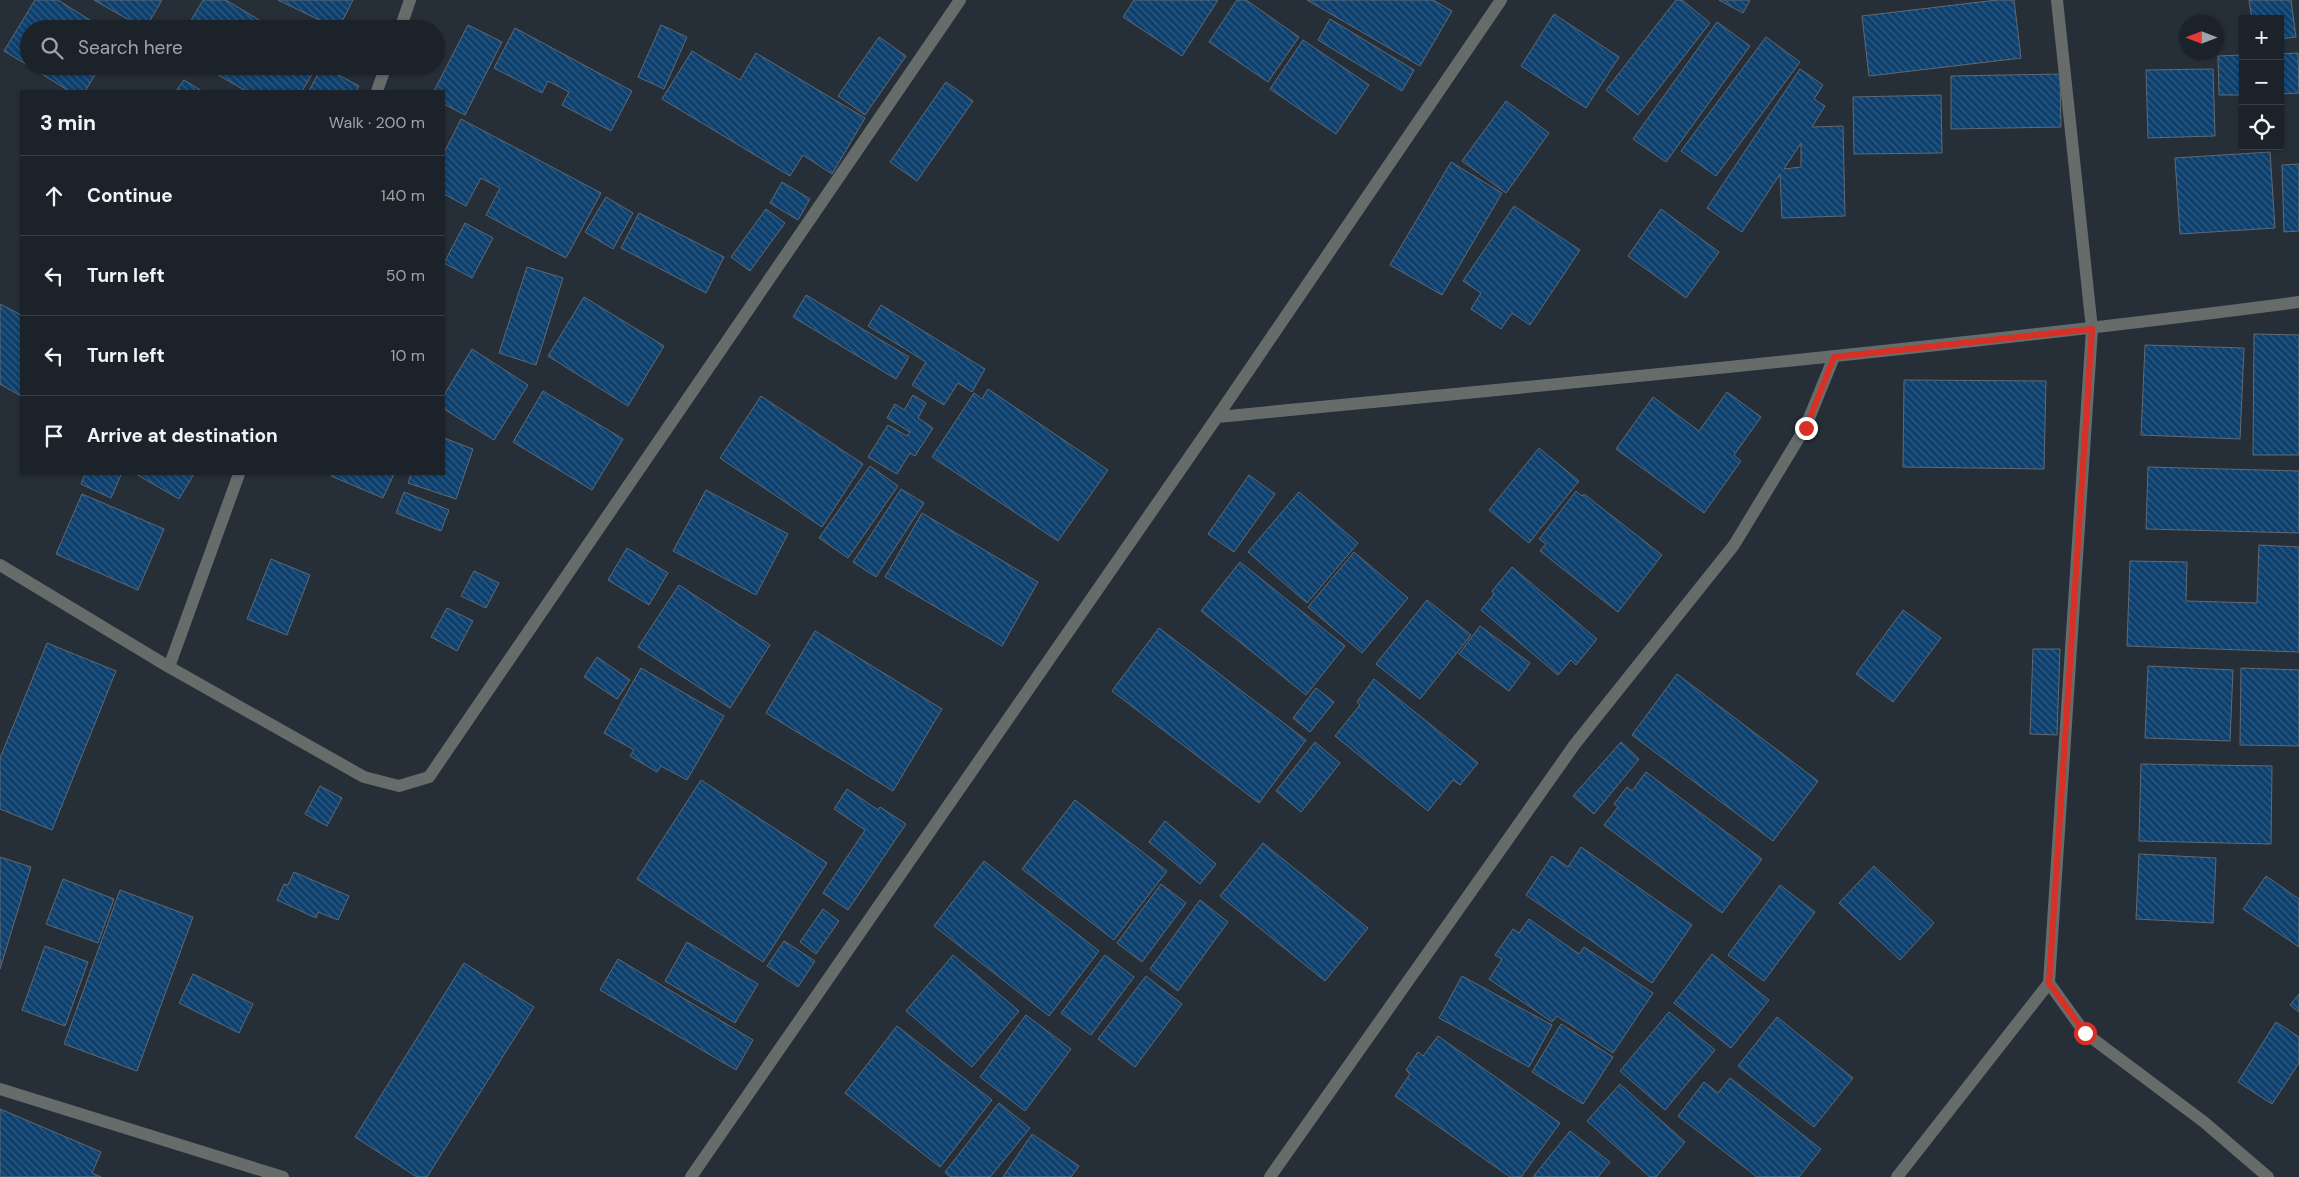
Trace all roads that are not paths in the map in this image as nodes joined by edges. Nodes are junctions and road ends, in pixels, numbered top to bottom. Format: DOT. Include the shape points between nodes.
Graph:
graph roads {
  1 [pos="410,0"];
  2 [pos="960,0"];
  3 [pos="1501,0"];
  4 [pos="2057,0"];
  5 [pos="403,20"];
  6 [pos="383,75"];
  7 [pos="377,90"];
  8 [pos="2299,302"];
  9 [pos="2092,329"];
  10 [pos="1834,357"];
  11 [pos="1217,417"];
  12 [pos="239,475"];
  13 [pos="0,566"];
  14 [pos="169,667"];
  15 [pos="2049,983"];
  16 [pos="0,1089"];
  17 [pos="283,1177"];
  18 [pos="691,1177"];
  19 [pos="1270,1177"];
  20 [pos="1898,1177"];
  21 [pos="2268,1177"];
  1 -- 5 [label="street"];
  2 -- 14 [label="street" via="429,778 399,786 364,778"];
  3 -- 11 [label="street"];
  4 -- 9 [label="street"];
  6 -- 7 [label="street"];
  8 -- 9 [label="street"];
  9 -- 10 [label="street"];
  9 -- 15 [label="street"];
  10 -- 11 [label="street"];
  10 -- 19 [label="street" via="1806,428 1734,546 1575,744"];
  11 -- 18 [label="street"];
  12 -- 14 [label="street"];
  13 -- 14 [label="street"];
  15 -- 20 [label="street"];
  15 -- 21 [label="street" via="2085,1033 2204,1122"];
  16 -- 17 [label="street"];
}
